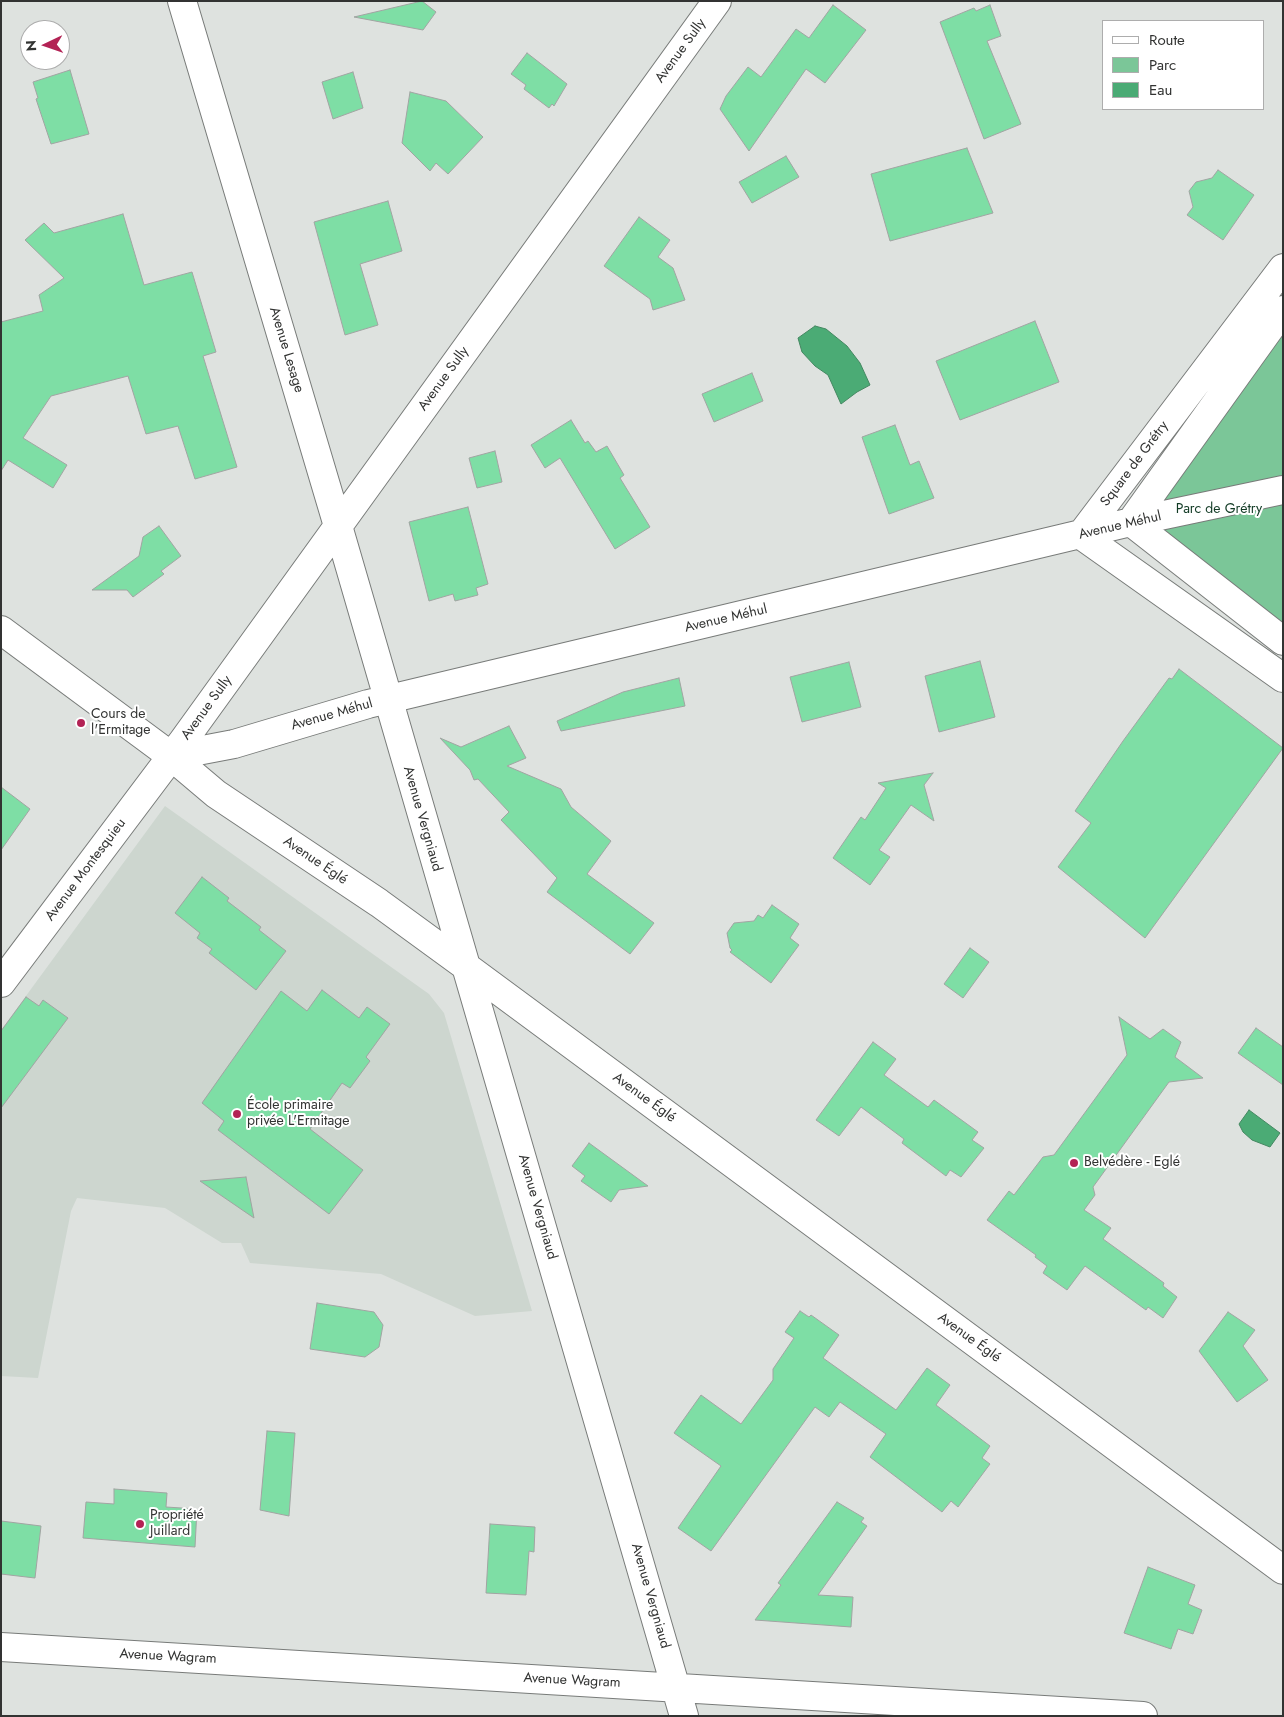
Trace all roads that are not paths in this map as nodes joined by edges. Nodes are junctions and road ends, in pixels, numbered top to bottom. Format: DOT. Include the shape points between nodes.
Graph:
graph roads {
  1 [pos="182,1"];
  2 [pos="717,1"];
  3 [pos="1283,268"];
  4 [pos="1283,310"];
  5 [pos="1283,490"];
  6 [pos="1130,522"];
  7 [pos="338,526"];
  8 [pos="1081,535"];
  9 [pos="1,630"];
  10 [pos="1283,641"];
  11 [pos="1283,678"];
  12 [pos="387,699"];
  13 [pos="171,756"];
  14 [pos="464,965"];
  15 [pos="1,983"];
  16 [pos="1283,1570"];
  17 [pos="1,1647"];
  18 [pos="676,1688"];
  19 [pos="684,1716"];
  20 [pos="1143,1716"];
  1 -- 7 [label="street, Avenue Lesage"];
  2 -- 7 [label="street, Avenue Sully"];
  3 -- 8 [label="street, Square de Grétry"];
  4 -- 6 [label="street"];
  5 -- 6 [label="street, Avenue Méhul"];
  6 -- 8 [label="street, Avenue Méhul"];
  6 -- 10 [label="street"];
  7 -- 12 [label="street, Avenue Lesage"];
  7 -- 13 [label="street, Avenue Sully"];
  8 -- 11 [label="street"];
  8 -- 12 [label="street, Avenue Méhul"];
  9 -- 13 [label="street, Avenue Églé"];
  12 -- 13 [label="street, Avenue Méhul" via="234,744"];
  12 -- 14 [label="street, Avenue Vergniaud"];
  13 -- 14 [label="street, Avenue Églé" via="216,794 379,903"];
  13 -- 15 [label="street, Avenue Montesquieu"];
  14 -- 16 [label="street, Avenue Églé"];
  14 -- 18 [label="street, Avenue Vergniaud"];
  17 -- 18 [label="street, Avenue Wagram"];
  18 -- 19 [label="street, Avenue Vergniaud"];
  18 -- 20 [label="street, Avenue Wagram"];
}
